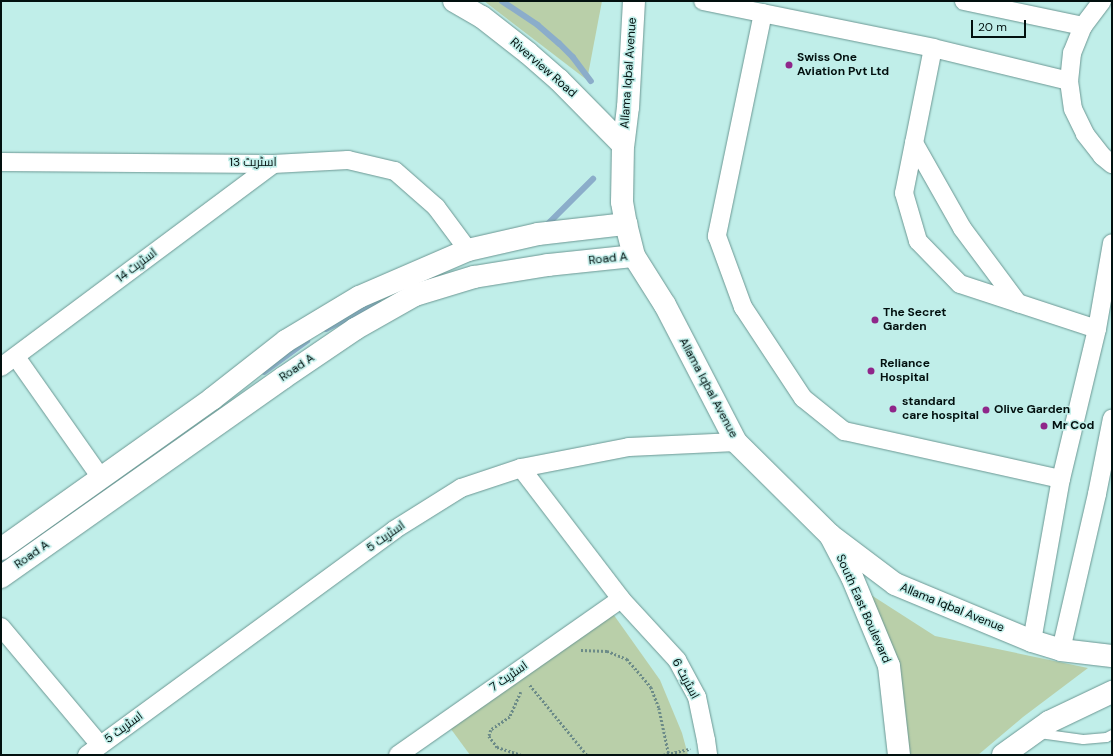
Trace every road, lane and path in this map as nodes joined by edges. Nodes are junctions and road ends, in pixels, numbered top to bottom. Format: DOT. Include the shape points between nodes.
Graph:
graph roads {
  1 [pos="454,1"];
  2 [pos="634,1"];
  3 [pos="703,1"];
  4 [pos="964,1"];
  5 [pos="1102,1"];
  6 [pos="763,13"];
  7 [pos="1083,26"];
  8 [pos="933,48"];
  9 [pos="1069,81"];
  10 [pos="914,143"];
  11 [pos="623,145"];
  12 [pos="3,164"];
  13 [pos="273,164"];
  14 [pos="1112,164"];
  15 [pos="626,224"];
  16 [pos="1112,243"];
  17 [pos="468,250"];
  18 [pos="634,256"];
  19 [pos="1018,303"];
  20 [pos="1097,329"];
  21 [pos="16,357"];
  22 [pos="1,368"];
  23 [pos="1112,418"];
  24 [pos="736,442"];
  25 [pos="521,468"];
  26 [pos="101,478"];
  27 [pos="1061,479"];
  28 [pos="1105,496"];
  29 [pos="830,535"];
  30 [pos="1,549"];
  31 [pos="1,577"];
  32 [pos="621,599"];
  33 [pos="1,627"];
  34 [pos="1032,641"];
  35 [pos="576,650"];
  36 [pos="1062,650"];
  37 [pos="1112,656"];
  38 [pos="525,686"];
  39 [pos="522,690"];
  40 [pos="1112,692"];
  41 [pos="1034,732"];
  42 [pos="1112,734"];
  43 [pos="93,750"];
  44 [pos="707,750"];
  45 [pos="669,754"];
  46 [pos="398,755"];
  47 [pos="522,755"];
  48 [pos="587,755"];
  49 [pos="597,755"];
  50 [pos="601,755"];
  51 [pos="663,755"];
  52 [pos="899,755"];
  53 [pos="1003,755"];
  1 -- 11 [label="street, Riverview Road" via="482,17 528,53 559,80"];
  2 -- 11 [label="street, Allama Iqbal Avenue" via="628,106"];
  3 -- 6 [label="street"];
  4 -- 7 [label="street"];
  5 -- 7 [label="street"];
  6 -- 8 [label="street"];
  6 -- 27 [label="street" via="718,236 743,307 803,398 844,430"];
  7 -- 9 [label="street" via="1072,53"];
  8 -- 9 [label="street"];
  8 -- 10 [label="street"];
  9 -- 14 [label="street" via="1073,109 1085,134 1102,156"];
  10 -- 19 [label="street" via="962,228"];
  10 -- 19 [label="street" via="904,193 918,240 960,284"];
  11 -- 15 [label="street, Allama Iqbal Avenue" via="622,202"];
  12 -- 13 [label="street, اسٹریٹ 13"];
  13 -- 17 [label="street, اسٹریٹ 13" via="348,160 395,171 436,207"];
  13 -- 21 [label="street, اسٹریٹ 14"];
  15 -- 17 [label="street, Road A" via="538,234"];
  15 -- 18 [label="street, Allama Iqbal Avenue"];
  16 -- 20 [label="street"];
  17 -- 26 [label="street, Road A" via="359,297 286,341 212,399"];
  18 -- 24 [label="street, Allama Iqbal Avenue" via="665,305"];
  18 -- 31 [label="street, Road A" via="548,265 474,277 415,294 355,329 289,373"];
  19 -- 20 [label="street"];
  20 -- 27 [label="street"];
  21 -- 22 [label="street, اسٹریٹ 14"];
  21 -- 26 [label="street"];
  23 -- 28 [label="street"];
  24 -- 25 [label="street, اسٹریٹ 5" via="629,447"];
  24 -- 29 [label="street, Allama Iqbal Avenue"];
  25 -- 32 [label="street, اسٹریٹ 6"];
  25 -- 43 [label="street, اسٹریٹ 5" via="461,488 394,530"];
  26 -- 30 [label="street, Road A"];
  27 -- 34 [label="street"];
  28 -- 36 [label="street"];
  29 -- 34 [label="street, Allama Iqbal Avenue" via="895,584"];
  29 -- 52 [label="street, South East Boulevard" via="852,577 889,666"];
  32 -- 44 [label="street, اسٹریٹ 6" via="677,660 697,697"];
  32 -- 46 [label="street, اسٹریٹ 7"];
  33 -- 43 [label="street"];
  34 -- 36 [label="street, Allama Iqbal Avenue"];
  35 -- 45 [label="path" via="607,651 627,659 651,687 659,708"];
  36 -- 37 [label="street, Allama Iqbal Avenue"];
  38 -- 48 [label="path" via="529,683"];
  39 -- 47 [label="path" via="510,717 489,732 496,747"];
  40 -- 41 [label="street" via="1049,722"];
  41 -- 42 [label="lane" via="1083,739"];
  41 -- 53 [label="street"];
  44 -- 45 [label="path"];
  45 -- 51 [label="path"];
  49 -- 50 [label="path"];
}
